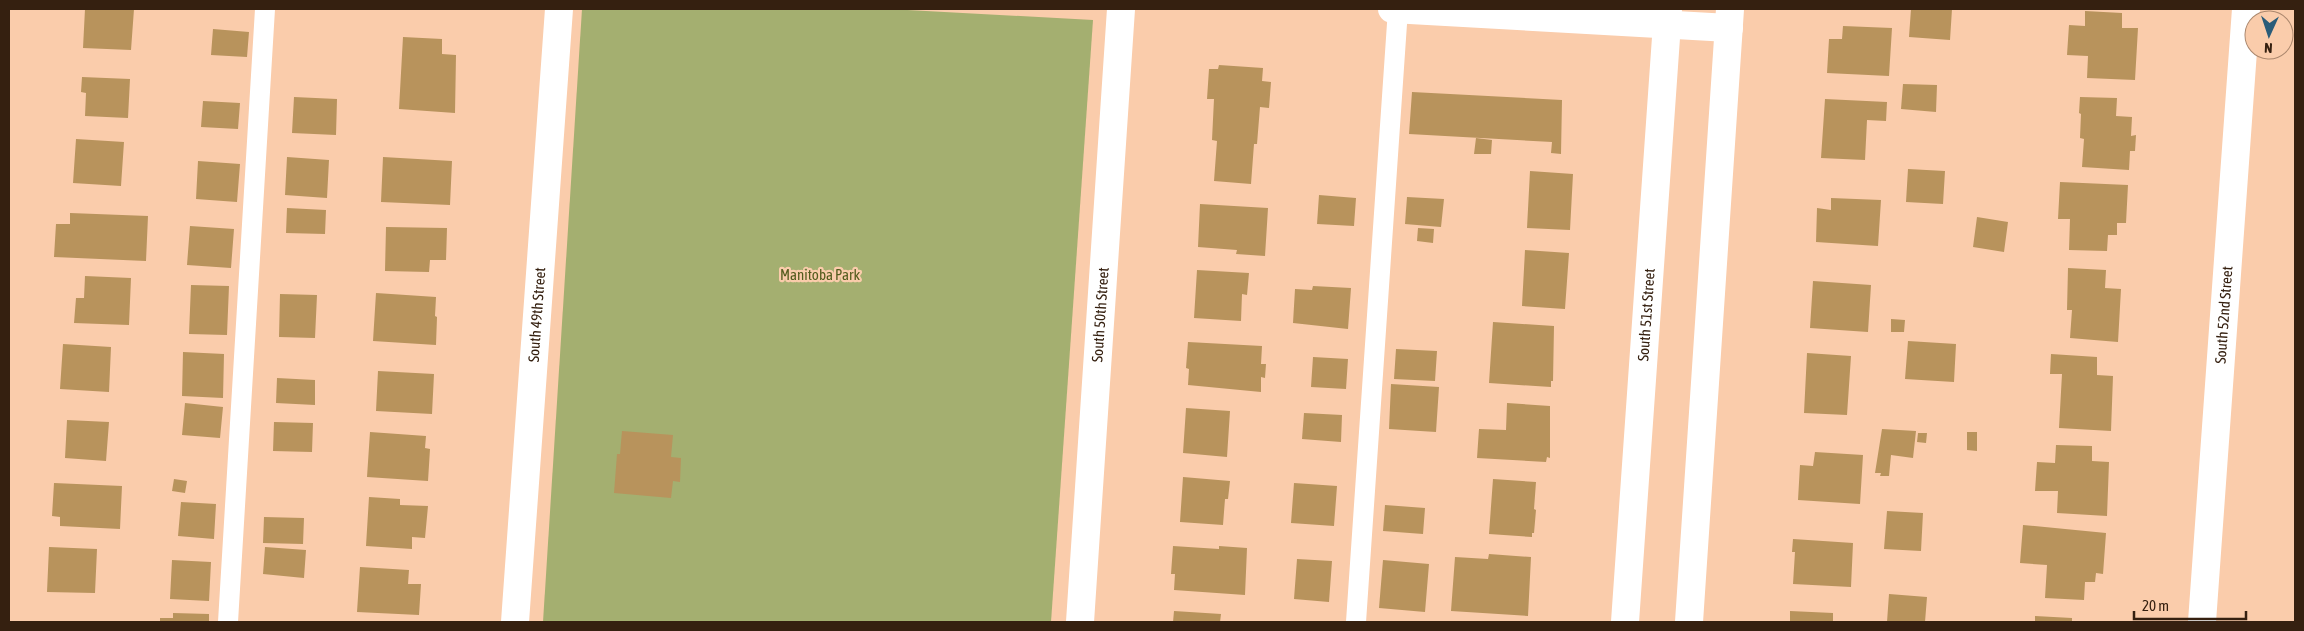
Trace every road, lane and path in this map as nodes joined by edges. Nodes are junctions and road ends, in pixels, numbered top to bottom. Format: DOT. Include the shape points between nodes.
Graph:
graph roads {
  1 [pos="265,9"];
  2 [pos="559,9"];
  3 [pos="1121,9"];
  4 [pos="1392,9"];
  5 [pos="1398,9"];
  6 [pos="2246,9"];
  7 [pos="1668,16"];
  8 [pos="1729,18"];
  9 [pos="228,622"];
  10 [pos="515,622"];
  11 [pos="1080,622"];
  12 [pos="1356,622"];
  13 [pos="1625,622"];
  14 [pos="1689,622"];
  15 [pos="2202,622"];
  1 -- 9 [label="lane"];
  2 -- 10 [label="street, South 49th Street"];
  3 -- 11 [label="street, South 50th Street"];
  4 -- 5 [label="street"];
  5 -- 7 [label="street"];
  5 -- 12 [label="lane"];
  6 -- 15 [label="street, South 52nd Street"];
  7 -- 8 [label="street"];
  7 -- 13 [label="street, South 51st Street"];
  8 -- 14 [label="street"];
}
